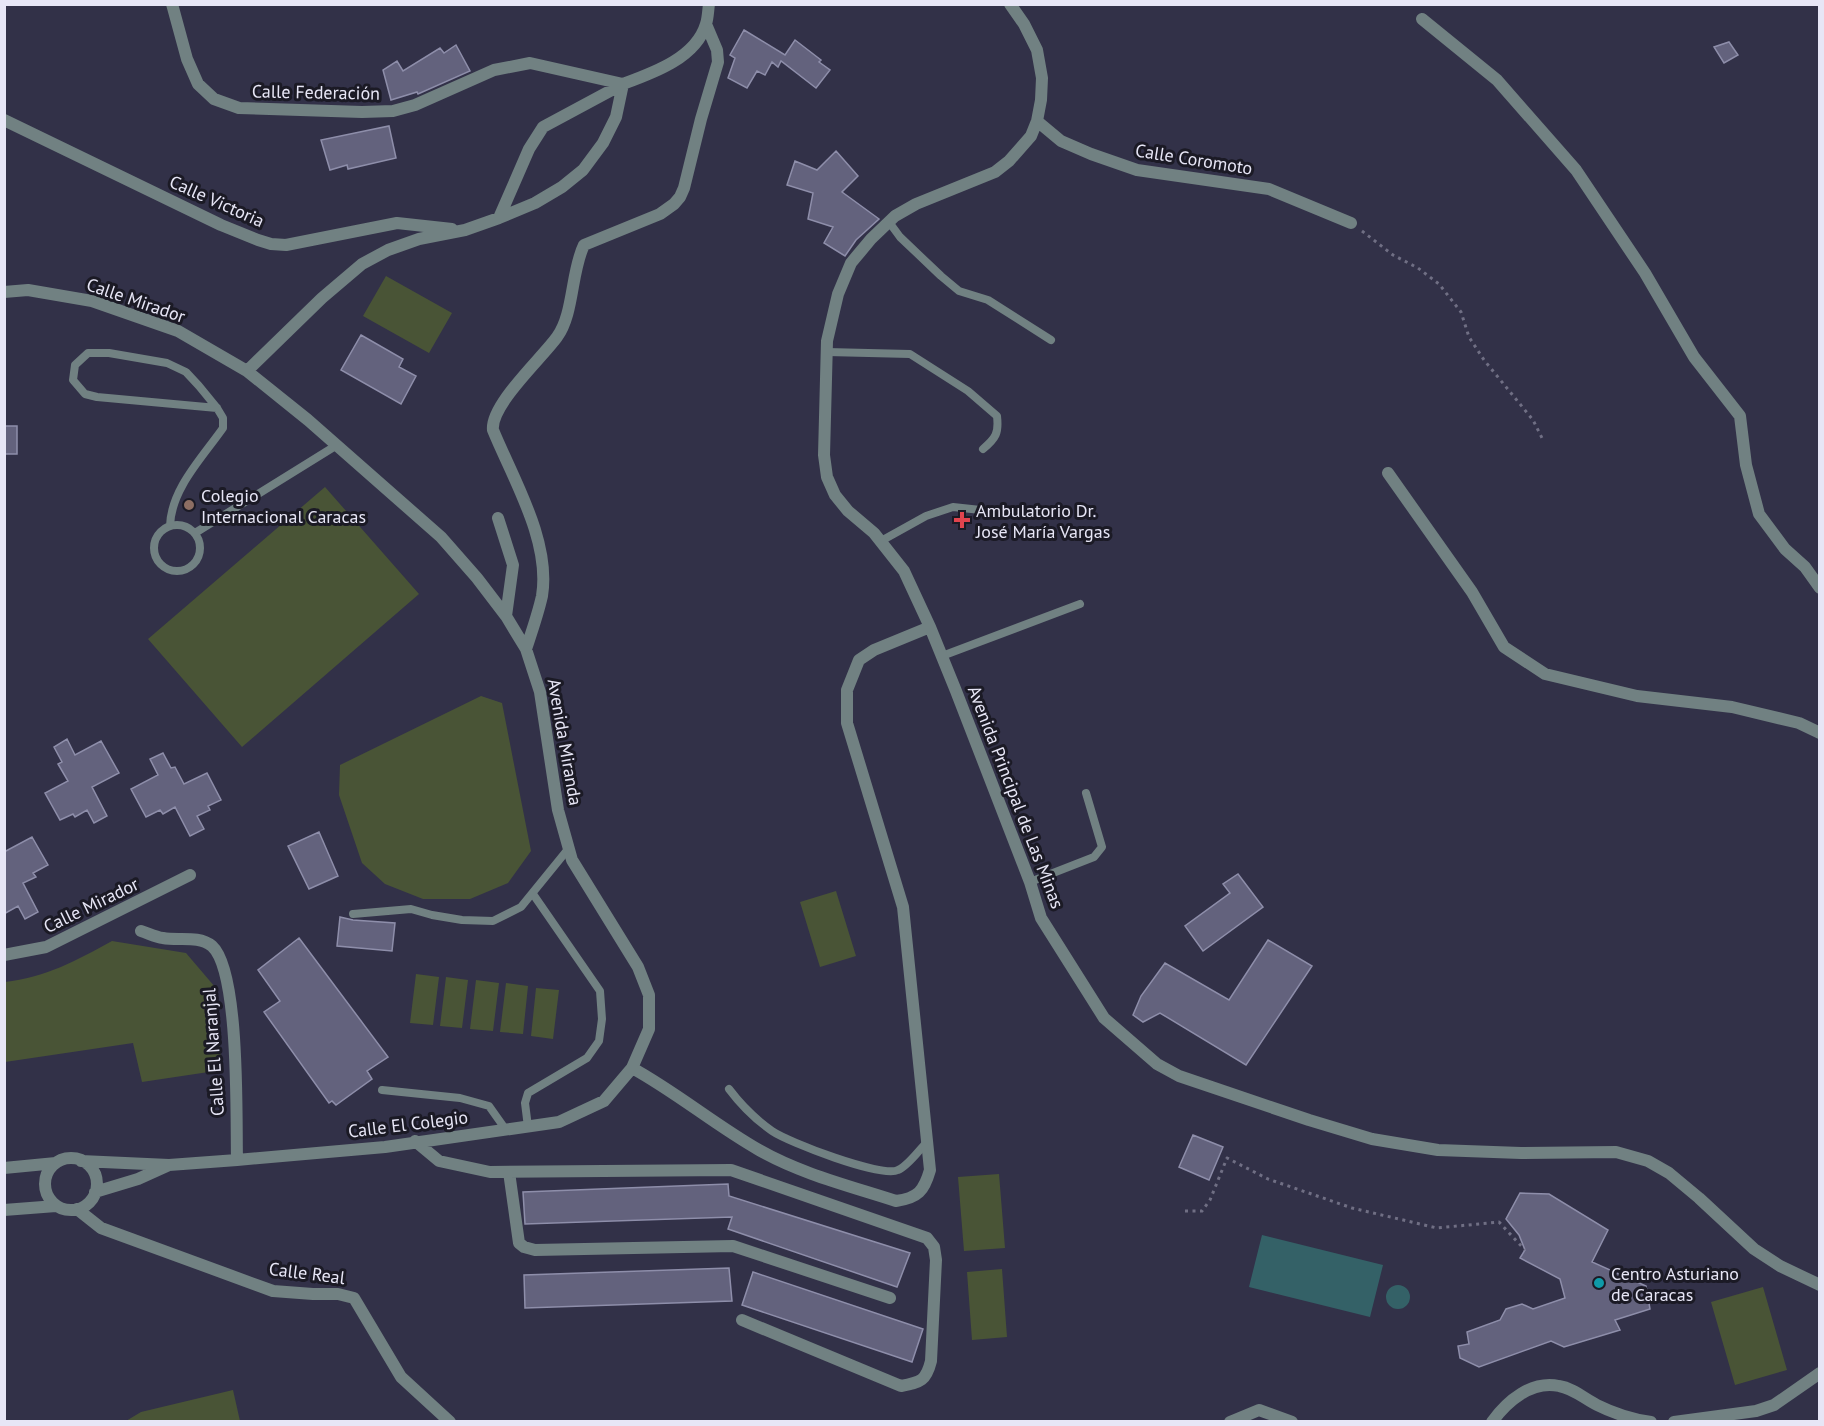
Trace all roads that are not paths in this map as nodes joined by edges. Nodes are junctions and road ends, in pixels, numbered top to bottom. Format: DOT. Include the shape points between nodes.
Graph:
graph roads {
  1 [pos="172,4"];
  2 [pos="709,4"];
  3 [pos="1010,4"];
  4 [pos="1422,19"];
  5 [pos="706,24"];
  6 [pos="623,84"];
  7 [pos="4,120"];
  8 [pos="1037,121"];
  9 [pos="499,219"];
  10 [pos="889,222"];
  11 [pos="1351,223"];
  12 [pos="465,230"];
  13 [pos="4,292"];
  14 [pos="1052,340"];
  15 [pos="827,352"];
  16 [pos="247,371"];
  17 [pos="217,408"];
  18 [pos="337,445"];
  19 [pos="983,449"];
  20 [pos="1388,473"];
  21 [pos="999,512"];
  22 [pos="498,518"];
  23 [pos="170,526"];
  24 [pos="195,533"];
  25 [pos="881,541"];
  26 [pos="1820,588"];
  27 [pos="1080,604"];
  28 [pos="506,615"];
  29 [pos="930,627"];
  30 [pos="526,649"];
  31 [pos="942,657"];
  32 [pos="1820,733"];
  33 [pos="1086,793"];
  34 [pos="568,848"];
  35 [pos="190,876"];
  36 [pos="1030,882"];
  37 [pos="533,894"];
  38 [pos="353,914"];
  39 [pos="141,931"];
  40 [pos="4,955"];
  41 [pos="632,1068"];
  42 [pos="729,1089"];
  43 [pos="382,1090"];
  44 [pos="528,1127"];
  45 [pos="506,1130"];
  46 [pos="415,1141"];
  47 [pos="927,1142"];
  48 [pos="237,1160"];
  49 [pos="81,1161"];
  50 [pos="56,1163"];
  51 [pos="170,1165"];
  52 [pos="4,1168"];
  53 [pos="509,1172"];
  54 [pos="95,1192"];
  55 [pos="56,1206"];
  56 [pos="77,1209"];
  57 [pos="4,1210"];
  58 [pos="1820,1285"];
  59 [pos="890,1298"];
  60 [pos="742,1320"];
  61 [pos="1820,1373"];
  62 [pos="450,1422"];
  63 [pos="1230,1422"];
  64 [pos="1292,1422"];
  65 [pos="1492,1422"];
  66 [pos="1651,1422"];
  67 [pos="1674,1422"];
  1 -- 6 [label="street, Calle Federación" via="186,59 198,84 214,99 239,108 393,111 503,67 530,63"];
  2 -- 5 [label="street"];
  3 -- 8 [label="street, Avenida Principal de Las Minas" via="1036,50 1042,78"];
  4 -- 26 [label="street" via="1497,80 1576,170 1645,273 1694,357 1740,416 1746,465 1759,514"];
  5 -- 6 [label="street" via="696,42 676,60"];
  5 -- 30 [label="street" via="718,62 682,194 665,211 584,244 561,331 504,400 492,422 541,553 542,596"];
  6 -- 9 [label="street" via="543,127"];
  6 -- 9 [label="street" via="612,125 583,170 550,196"];
  7 -- 12 [label="street, Calle Victoria" via="221,225 272,244 286,245 397,224"];
  8 -- 10 [label="street, Avenida Principal de Las Minas" via="1020,149 995,172 916,204"];
  8 -- 11 [label="street, Calle Coromoto" via="1060,141 1137,170 1269,189"];
  9 -- 12 [label="street"];
  10 -- 14 [label="lane" via="959,291 988,300"];
  10 -- 15 [label="street, Avenida Principal de Las Minas" via="850,263 832,315"];
  12 -- 16 [label="street" via="419,239 362,264"];
  13 -- 16 [label="street, Calle Mirador" via="28,290 92,301 178,332"];
  15 -- 19 [label="lane" via="910,354 937,370 997,416 999,429"];
  15 -- 25 [label="street, Avenida Principal de Las Minas" via="827,477 835,495"];
  16 -- 18 [label="street, Avenida Miranda"];
  17 -- 17 [label="lane" via="186,372 167,363 88,353 75,365 73,380 85,394"];
  17 -- 23 [label="lane" via="223,428 177,493"];
  18 -- 24 [label="lane"];
  18 -- 28 [label="street, Avenida Miranda" via="441,537"];
  20 -- 32 [label="street" via="1472,592 1504,647 1545,674 1637,696 1732,707 1799,723"];
  21 -- 25 [label="lane" via="953,507 926,516"];
  22 -- 28 [label="street" via="513,565"];
  23 -- 24 [label="lane" via="179,525"];
  23 -- 24 [label="lane" via="156,538 155,556 159,564 176,572 193,566 198,559 201,550"];
  25 -- 29 [label="street, Avenida Principal de Las Minas" via="904,571"];
  27 -- 31 [label="lane"];
  28 -- 30 [label="street, Avenida Miranda"];
  29 -- 31 [label="street, Avenida Principal de Las Minas"];
  29 -- 47 [label="street" via="859,660 847,690 847,723 903,907"];
  30 -- 34 [label="street, Avenida Miranda" via="540,692 558,810"];
  31 -- 36 [label="street, Avenida Principal de Las Minas"];
  33 -- 36 [label="lane" via="1102,847 1094,856"];
  34 -- 37 [label="lane"];
  34 -- 41 [label="street, Avenida Miranda" via="638,967 649,995 650,1029"];
  35 -- 40 [label="street, Calle Mirador" via="46,947"];
  36 -- 58 [label="street, Avenida Principal de Las Minas" via="1041,918 1104,1018 1157,1064 1179,1076 1342,1131 1408,1146 1484,1152 1600,1151 1633,1156 1669,1173 1754,1249"];
  37 -- 38 [label="lane" via="521,907 493,921 462,920 411,909"];
  37 -- 44 [label="lane" via="600,991 602,1019 599,1041 587,1058 528,1093"];
  39 -- 48 [label="street, Calle El Naranjal" via="162,938 201,940 213,947 223,963 229,988 235,1070"];
  41 -- 44 [label="street, Calle El Colegio" via="604,1101 559,1122"];
  41 -- 47 [label="street" via="759,1150 800,1170 896,1201 910,1199 925,1187 930,1170"];
  42 -- 47 [label="lane" via="742,1107 773,1132 854,1164 890,1172 899,1170"];
  43 -- 45 [label="lane" via="460,1098 489,1106"];
  44 -- 45 [label="street, Calle El Colegio"];
  45 -- 46 [label="street, Calle El Colegio"];
  46 -- 48 [label="street, Calle El Colegio"];
  46 -- 53 [label="street" via="438,1161"];
  48 -- 51 [label="street, Calle El Colegio"];
  49 -- 50 [label="street, Calle El Colegio" via="68,1159"];
  49 -- 51 [label="street, Calle El Colegio"];
  49 -- 54 [label="street" via="94,1174"];
  50 -- 52 [label="street, Calle El Colegio"];
  50 -- 55 [label="street" via="45,1184"];
  51 -- 54 [label="street, Calle El Colegio"];
  53 -- 59 [label="street" via="519,1243 524,1247 535,1250 733,1246"];
  53 -- 60 [label="street" via="732,1170 927,1238 934,1247 931,1361 927,1375 917,1383 901,1386"];
  54 -- 56 [label="street, Calle El Colegio" via="88,1203"];
  55 -- 56 [label="street"];
  55 -- 57 [label="street"];
  56 -- 62 [label="street, Calle Real" via="101,1228 273,1291 354,1298 401,1377"];
  61 -- 67 [label="street" via="1774,1405"];
  63 -- 64 [label="street" via="1259,1410"];
  65 -- 66 [label="street" via="1501,1409 1526,1391 1559,1386 1620,1416"];
}
